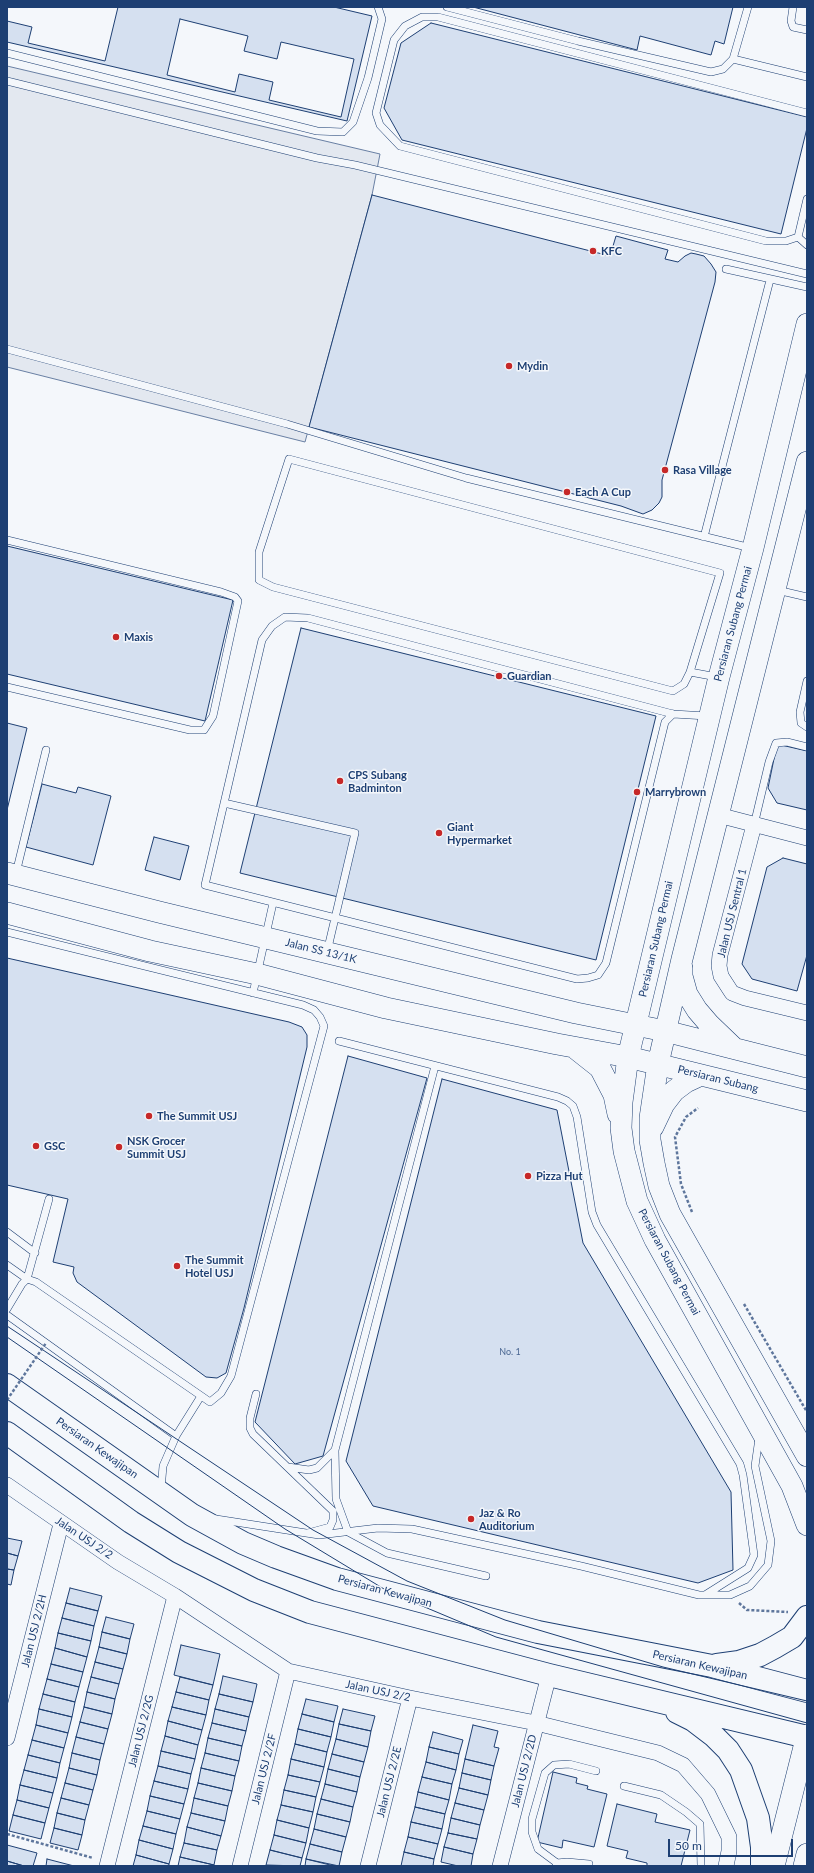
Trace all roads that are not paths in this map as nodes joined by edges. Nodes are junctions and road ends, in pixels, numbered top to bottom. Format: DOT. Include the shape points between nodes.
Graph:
graph roads {
  1 [pos="378,7"];
  2 [pos="447,7"];
  3 [pos="748,7"];
  4 [pos="793,7"];
  5 [pos="807,30"];
  6 [pos="7,53"];
  7 [pos="733,59"];
  8 [pos="807,77"];
  9 [pos="7,81"];
  10 [pos="807,113"];
  11 [pos="807,199"];
  12 [pos="798,238"];
  13 [pos="807,245"];
  14 [pos="726,269"];
  15 [pos="807,274"];
  16 [pos="770,280"];
  17 [pos="807,287"];
  18 [pos="807,324"];
  19 [pos="7,349"];
  20 [pos="807,462"];
  21 [pos="704,537"];
  22 [pos="7,540"];
  23 [pos="753,548"];
  24 [pos="774,590"];
  25 [pos="807,598"];
  26 [pos="690,672"];
  27 [pos="719,677"];
  28 [pos="807,681"];
  29 [pos="7,687"];
  30 [pos="673,714"];
  31 [pos="710,716"];
  32 [pos="807,727"];
  33 [pos="807,747"];
  34 [pos="46,750"];
  35 [pos="224,803"];
  36 [pos="718,815"];
  37 [pos="754,825"];
  38 [pos="807,838"];
  39 [pos="11,874"];
  40 [pos="273,903"];
  41 [pos="7,913"];
  42 [pos="335,918"];
  43 [pos="7,932"];
  44 [pos="265,937"];
  45 [pos="327,952"];
  46 [pos="682,959"];
  47 [pos="255,984"];
  48 [pos="807,1013"];
  49 [pos="636,1025"];
  50 [pos="665,1031"];
  51 [pos="339,1041"];
  52 [pos="574,1048"];
  53 [pos="735,1049"];
  54 [pos="628,1057"];
  55 [pos="658,1064"];
  56 [pos="435,1066"];
  57 [pos="807,1067"];
  58 [pos="701,1075"];
  59 [pos="807,1101"];
  60 [pos="621,1128"];
  61 [pos="650,1134"];
  62 [pos="49,1199"];
  63 [pos="7,1232"];
  64 [pos="35,1253"];
  65 [pos="7,1265"];
  66 [pos="27,1279"];
  67 [pos="7,1309"];
  68 [pos="7,1315"];
  69 [pos="7,1385"];
  70 [pos="256,1394"];
  71 [pos="201,1396"];
  72 [pos="761,1431"];
  73 [pos="7,1433"];
  74 [pos="176,1436"];
  75 [pos="335,1450"];
  76 [pos="807,1456"];
  77 [pos="288,1467"];
  78 [pos="7,1485"];
  79 [pos="161,1493"];
  80 [pos="192,1515"];
  81 [pos="62,1524"];
  82 [pos="807,1525"];
  83 [pos="348,1532"];
  84 [pos="304,1534"];
  85 [pos="486,1576"];
  86 [pos="705,1595"];
  87 [pos="175,1596"];
  88 [pos="801,1615"];
  89 [pos="712,1666"];
  90 [pos="288,1671"];
  91 [pos="549,1675"];
  92 [pos="807,1691"];
  93 [pos="410,1698"];
  94 [pos="658,1701"];
  95 [pos="536,1723"];
  96 [pos="807,1736"];
  97 [pos="7,1738"];
  98 [pos="596,1771"];
  99 [pos="624,1786"];
  100 [pos="807,1854"];
  101 [pos="107,1864"];
  102 [pos="589,1864"];
  103 [pos="557,1865"];
  104 [pos="240,1866"];
  105 [pos="368,1866"];
  106 [pos="500,1866"];
  107 [pos="701,1866"];
  108 [pos="726,1866"];
  109 [pos="762,1866"];
  110 [pos="774,1866"];
  111 [pos="804,1866"];
  1 -- 6 [label="lane" via="382,19 368,78 353,122 342,132 317,131"];
  2 -- 7 [label="lane" via="711,72 723,69"];
  3 -- 7 [label="lane"];
  4 -- 5 [label="lane" via="790,21 793,27"];
  7 -- 8 [label="lane"];
  9 -- 15 [label="lane" via="317,158"];
  10 -- 12 [label="lane" via="438,17 422,17 405,26 394,40 376,113 380,125 400,146 766,241"];
  11 -- 12 [label="lane"];
  12 -- 13 [label="lane"];
  14 -- 16 [label="lane"];
  16 -- 17 [label="lane"];
  16 -- 21 [label="lane"];
  18 -- 23 [label="main road, Persiaran Subang Permai"];
  19 -- 21 [label="lane" via="287,424 466,478"];
  20 -- 24 [label="main road"];
  21 -- 23 [label="lane"];
  22 -- 29 [label="lane" via="221,592 235,597 238,601 213,716 204,730 190,730"];
  23 -- 27 [label="main road, Persiaran Subang Permai"];
  24 -- 25 [label="lane"];
  24 -- 36 [label="main road"];
  26 -- 26 [label="lane" via="684,684 673,691 273,587 259,580 259,552 289,459 720,573"];
  26 -- 27 [label="lane"];
  27 -- 31 [label="main road, Persiaran Subang Permai"];
  28 -- 32 [label="lane" via="800,712 801,723"];
  30 -- 31 [label="lane"];
  30 -- 35 [label="lane" via="308,618 285,617 272,626 262,640"];
  30 -- 42 [label="lane" via="665,722 606,963 598,975 577,978"];
  31 -- 49 [label="main road, Persiaran Subang Permai"];
  33 -- 37 [label="lane" via="776,742"];
  34 -- 39 [label="lane"];
  35 -- 40 [label="lane" via="205,885"];
  35 -- 42 [label="lane" via="355,834"];
  36 -- 37 [label="street"];
  36 -- 46 [label="main road"];
  37 -- 38 [label="street"];
  37 -- 48 [label="street, Jalan USJ Sentral 1" via="720,956 721,976 732,992 745,998"];
  39 -- 44 [label="main road, Jalan SS 13/1K"];
  40 -- 42 [label="lane"];
  40 -- 44 [label="lane"];
  41 -- 47 [label="main road" via="150,951"];
  42 -- 45 [label="lane"];
  43 -- 47 [label="lane"];
  44 -- 45 [label="main road, Jalan SS 13/1K"];
  44 -- 47 [label="lane"];
  45 -- 49 [label="main road, Jalan SS 13/1K" via="576,1013"];
  46 -- 50 [label="main road"];
  46 -- 53 [label="main road" via="682,976 687,994 709,1024"];
  47 -- 52 [label="main road" via="386,1008"];
  47 -- 71 [label="lane" via="314,1010 324,1026 231,1376 221,1393 210,1402"];
  49 -- 50 [label="main road"];
  49 -- 54 [label="main road, Persiaran Subang Permai"];
  50 -- 53 [label="main road"];
  50 -- 55 [label="main road"];
  51 -- 56 [label="lane"];
  52 -- 54 [label="main road"];
  52 -- 60 [label="main road" via="600,1068 614,1095"];
  53 -- 57 [label="main road"];
  54 -- 55 [label="main road, Persiaran Subang"];
  54 -- 60 [label="main road, Persiaran Subang Permai"];
  55 -- 58 [label="main road, Persiaran Subang"];
  55 -- 61 [label="main road"];
  56 -- 75 [label="lane"];
  56 -- 86 [label="lane" via="558,1097 573,1106 592,1212 597,1225 740,1464 743,1475 754,1555 748,1568"];
  58 -- 59 [label="main road, Persiaran Subang"];
  58 -- 61 [label="main road" via="674,1091 656,1117"];
  60 -- 72 [label="main road, Persiaran Subang Permai" via="624,1151 640,1207 655,1240"];
  61 -- 76 [label="main road" via="659,1186 670,1214"];
  62 -- 64 [label="lane"];
  63 -- 64 [label="lane"];
  64 -- 66 [label="lane"];
  65 -- 66 [label="lane"];
  66 -- 67 [label="lane"];
  66 -- 71 [label="lane" via="45,1286"];
  68 -- 74 [label="lane"];
  69 -- 79 [label="main road, Persiaran Kewajipan"];
  70 -- 77 [label="lane" via="250,1428 253,1434"];
  71 -- 74 [label="lane"];
  72 -- 82 [label="main road, Persiaran Subang Permai" via="792,1486"];
  72 -- 86 [label="lane" via="755,1466 771,1541 768,1565 750,1586 730,1595"];
  73 -- 91 [label="main road" via="131,1522 179,1552 254,1590 310,1612"];
  74 -- 79 [label="lane" via="163,1466"];
  75 -- 77 [label="lane" via="317,1468 308,1470"];
  75 -- 83 [label="lane" via="336,1499"];
  77 -- 84 [label="lane" via="333,1511 330,1527"];
  78 -- 81 [label="street, Jalan USJ 2/2"];
  79 -- 80 [label="main road, Persiaran Kewajipan"];
  80 -- 84 [label="lane"];
  80 -- 89 [label="main road, Persiaran Kewajipan" via="243,1543 337,1579 538,1632"];
  81 -- 87 [label="street, Jalan USJ 2/2"];
  81 -- 97 [label="street, Jalan USJ 2/2H"];
  83 -- 84 [label="lane"];
  83 -- 85 [label="lane" via="387,1554"];
  83 -- 86 [label="lane" via="378,1528 412,1529"];
  87 -- 90 [label="street, Jalan USJ 2/2"];
  87 -- 101 [label="street, Jalan USJ 2/2G"];
  88 -- 89 [label="main road" via="792,1637 775,1647 739,1662"];
  89 -- 92 [label="main road, Persiaran Kewajipan"];
  90 -- 93 [label="street, Jalan USJ 2/2"];
  90 -- 104 [label="street, Jalan USJ 2/2F"];
  91 -- 94 [label="main road"];
  91 -- 95 [label="street, Jalan USJ 2/2D"];
  93 -- 95 [label="street, Jalan USJ 2/2"];
  93 -- 105 [label="street, Jalan USJ 2/2E"];
  94 -- 96 [label="main road"];
  94 -- 109 [label="main road" via="693,1720 714,1736 728,1750 741,1770 758,1818"];
  95 -- 106 [label="street, Jalan USJ 2/2D"];
  95 -- 108 [label="street, Jalan USJ 2/2" via="658,1753 683,1765 708,1794 729,1837"];
  96 -- 110 [label="main road"];
  98 -- 103 [label="lane" via="569,1764 554,1765 545,1773 532,1818 532,1832 538,1849"];
  99 -- 107 [label="lane" via="661,1795 700,1824"];
  100 -- 111 [label="main road"];
  102 -- 103 [label="lane" via="574,1862"];
}
